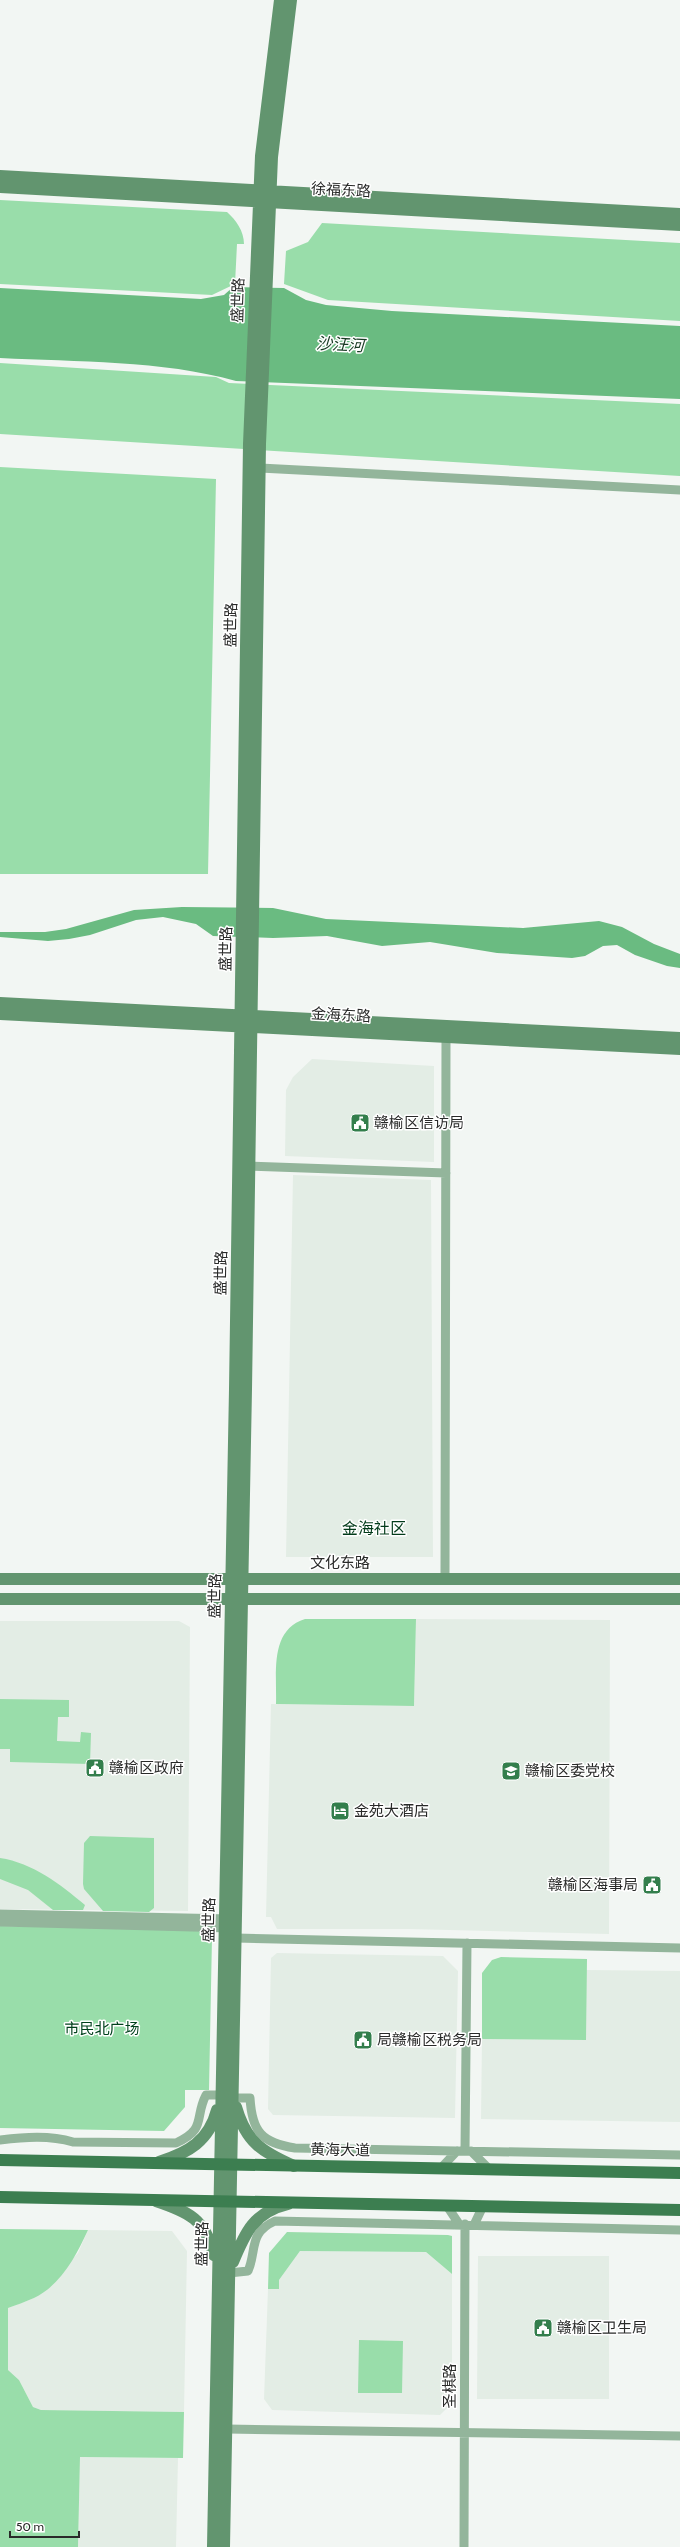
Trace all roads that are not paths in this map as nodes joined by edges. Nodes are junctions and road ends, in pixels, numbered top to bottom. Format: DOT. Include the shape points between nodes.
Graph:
graph roads {
  1 [pos="280,0"];
  2 [pos="291,0"];
  3 [pos="0,176"];
  4 [pos="0,187"];
  5 [pos="264,196"];
  6 [pos="680,214"];
  7 [pos="680,225"];
  8 [pos="260,468"];
  9 [pos="680,490"];
  10 [pos="0,1003"];
  11 [pos="0,1014"];
  12 [pos="246,1021"];
  13 [pos="446,1036"];
  14 [pos="680,1038"];
  15 [pos="680,1049"];
  16 [pos="249,1166"];
  17 [pos="446,1173"];
  18 [pos="0,1579"];
  19 [pos="237,1579"];
  20 [pos="445,1579"];
  21 [pos="680,1579"];
  22 [pos="0,1599"];
  23 [pos="236,1599"];
  24 [pos="680,1599"];
  25 [pos="0,1914"];
  26 [pos="0,1922"];
  27 [pos="231,1926"];
  28 [pos="467,1943"];
  29 [pos="680,1948"];
  30 [pos="229,2096"];
  31 [pos="0,2140"];
  32 [pos="464,2151"];
  33 [pos="680,2155"];
  34 [pos="0,2160"];
  35 [pos="156,2163"];
  36 [pos="226,2164"];
  37 [pos="294,2166"];
  38 [pos="441,2168"];
  39 [pos="489,2169"];
  40 [pos="680,2173"];
  41 [pos="0,2197"];
  42 [pos="153,2200"];
  43 [pos="225,2202"];
  44 [pos="291,2203"];
  45 [pos="447,2206"];
  46 [pos="483,2206"];
  47 [pos="680,2210"];
  48 [pos="466,2224"];
  49 [pos="680,2230"];
  50 [pos="226,2271"];
  51 [pos="226,2429"];
  52 [pos="464,2433"];
  53 [pos="680,2436"];
  54 [pos="213,2547"];
  55 [pos="224,2547"];
  56 [pos="464,2547"];
  1 -- 5 [label="main road, 盛世路" via="265,116"];
  2 -- 5 [label="main road, 盛世路"];
  3 -- 5 [label="main road, 徐福东路"];
  4 -- 5 [label="main road, 徐福东路"];
  5 -- 6 [label="main road, 徐福东路"];
  5 -- 7 [label="main road, 徐福东路"];
  5 -- 8 [label="main road, 盛世路"];
  5 -- 12 [label="main road, 盛世路" via="249,444"];
  8 -- 9 [label="street"];
  8 -- 12 [label="main road, 盛世路"];
  10 -- 12 [label="main road, 金海东路"];
  11 -- 12 [label="main road, 金海东路"];
  12 -- 13 [label="main road, 金海东路"];
  12 -- 14 [label="main road, 金海东路"];
  12 -- 16 [label="main road, 盛世路"];
  12 -- 19 [label="main road, 盛世路"];
  13 -- 15 [label="main road, 金海东路"];
  13 -- 17 [label="street"];
  16 -- 17 [label="street"];
  16 -- 19 [label="main road, 盛世路"];
  17 -- 20 [label="street"];
  18 -- 19 [label="main road, 文化东路"];
  19 -- 20 [label="main road, 文化东路"];
  19 -- 23 [label="main road, 盛世路"];
  20 -- 21 [label="main road, 文化东路"];
  22 -- 23 [label="main road"];
  23 -- 24 [label="main road"];
  23 -- 27 [label="main road, 盛世路"];
  25 -- 27 [label="street"];
  26 -- 27 [label="street"];
  27 -- 28 [label="street"];
  27 -- 30 [label="main road, 盛世路"];
  28 -- 29 [label="street"];
  28 -- 32 [label="street"];
  30 -- 31 [label="street" via="206,2095 196,2129 189,2137 176,2143 73,2142 61,2138"];
  30 -- 32 [label="street" via="250,2098 255,2124 261,2135 274,2145 295,2148"];
  30 -- 35 [label="main road" via="198,2145 173,2158"];
  30 -- 36 [label="main road, 盛世路"];
  30 -- 37 [label="main road" via="247,2134 256,2145 269,2155"];
  32 -- 33 [label="street"];
  32 -- 38 [label="street"];
  32 -- 39 [label="street"];
  34 -- 35 [label="main road, 黄海大道"];
  35 -- 36 [label="main road, 黄海大道"];
  36 -- 37 [label="main road, 黄海大道"];
  36 -- 43 [label="main road, 盛世路"];
  37 -- 38 [label="main road, 黄海大道"];
  38 -- 39 [label="main road, 黄海大道"];
  39 -- 40 [label="main road, 黄海大道"];
  41 -- 42 [label="main road"];
  42 -- 43 [label="main road"];
  42 -- 50 [label="main road" via="182,2210 198,2221"];
  43 -- 44 [label="main road"];
  43 -- 50 [label="main road, 盛世路"];
  44 -- 45 [label="main road"];
  44 -- 50 [label="main road" via="269,2210 253,2221 242,2237"];
  45 -- 46 [label="main road"];
  45 -- 48 [label="street"];
  46 -- 47 [label="main road"];
  46 -- 48 [label="street"];
  48 -- 49 [label="street" via="538,2226 553,2229"];
  48 -- 50 [label="street" via="275,2221 265,2227 255,2241 248,2271"];
  48 -- 52 [label="street, 圣棋路"];
  50 -- 51 [label="main road, 盛世路"];
  50 -- 54 [label="main road, 盛世路"];
  51 -- 52 [label="street"];
  51 -- 55 [label="main road, 盛世路"];
  52 -- 53 [label="street"];
  52 -- 56 [label="street, 圣棋路"];
}
